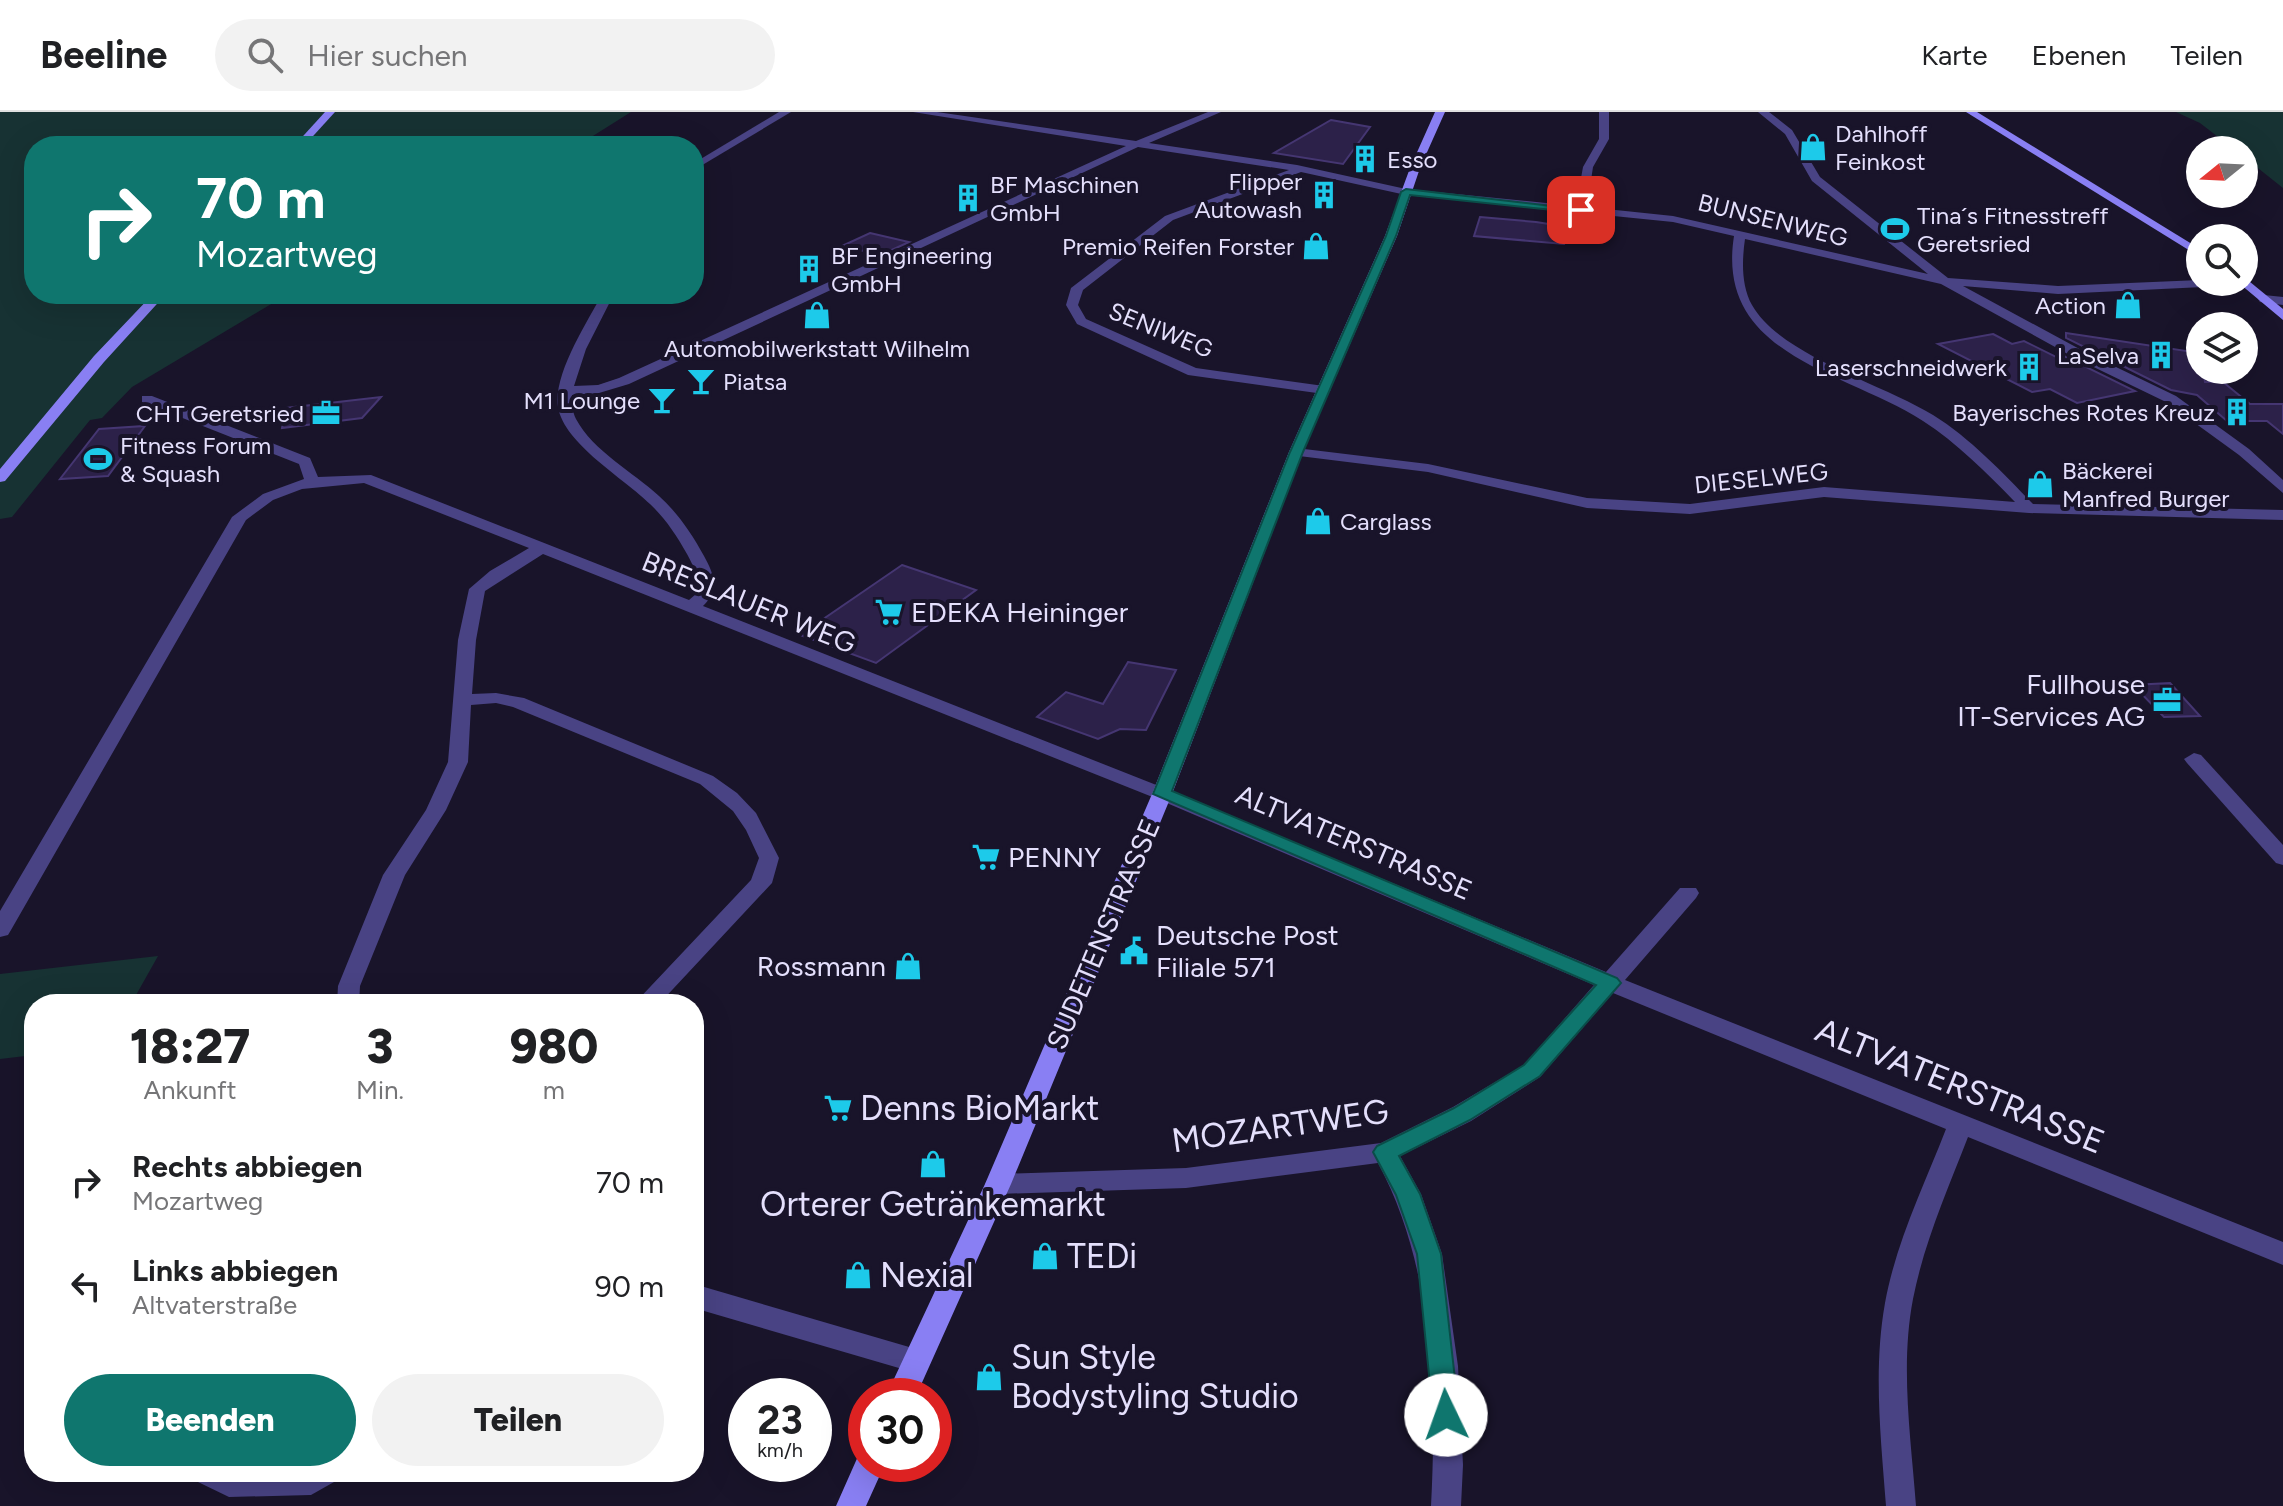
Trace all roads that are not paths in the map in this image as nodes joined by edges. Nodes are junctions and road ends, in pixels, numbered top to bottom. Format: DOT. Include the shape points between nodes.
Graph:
graph roads {
  1 [pos="330,112"];
  2 [pos="786,112"];
  3 [pos="918,112"];
  4 [pos="1187,112"];
  5 [pos="1440,112"];
  6 [pos="1604,112"];
  7 [pos="1763,112"];
  8 [pos="1971,112"];
  9 [pos="1211,115"];
  10 [pos="308,136"];
  11 [pos="1141,144"];
  12 [pos="704,161"];
  13 [pos="1300,169"];
  14 [pos="1406,192"];
  15 [pos="1581,210"];
  16 [pos="1740,233"];
  17 [pos="2186,245"];
  18 [pos="1945,281"];
  19 [pos="2186,284"];
  20 [pos="2258,294"];
  21 [pos="2264,299"];
  22 [pos="2283,301"];
  23 [pos="151,304"];
  24 [pos="604,304"];
  25 [pos="2283,316"];
  26 [pos="1324,390"];
  27 [pos="565,391"];
  28 [pos="147,399"];
  29 [pos="1296,452"];
  30 [pos="0,478"];
  31 [pos="312,481"];
  32 [pos="2283,488"];
  33 [pos="2029,508"];
  34 [pos="2283,515"];
  35 [pos="541,548"];
  36 [pos="692,607"];
  37 [pos="464,700"];
  38 [pos="2194,759"];
  39 [pos="1162,794"];
  40 [pos="2283,858"];
  41 [pos="1688,893"];
  42 [pos="0,930"];
  43 [pos="1610,983"];
  44 [pos="349,994"];
  45 [pos="655,994"];
  46 [pos="1961,1123"];
  47 [pos="1385,1152"];
  48 [pos="998,1184"];
  49 [pos="2283,1254"];
  50 [pos="704,1299"];
  51 [pos="916,1361"];
  52 [pos="909,1378"];
  53 [pos="227,1482"];
  54 [pos="270,1482"];
  55 [pos="862,1482"];
  56 [pos="851,1506"];
  57 [pos="1446,1506"];
  58 [pos="1901,1506"];
  1 -- 10 [label="street"];
  2 -- 12 [label="street"];
  3 -- 11 [label="street, BUNSENWEG"];
  4 -- 9 [label="street"];
  5 -- 14 [label="street, SUDETENSTRASSE"];
  6 -- 15 [label="street" via="1606,132 1588,167"];
  7 -- 18 [label="street" via="1789,132 1816,179"];
  8 -- 17 [label="street"];
  9 -- 11 [label="street"];
  11 -- 13 [label="street, BUNSENWEG"];
  11 -- 27 [label="street" via="624,381"];
  13 -- 14 [label="street, BUNSENWEG"];
  13 -- 26 [label="street, SENIWEG" via="1169,218 1077,288 1072,305 1081,321 1193,372"];
  14 -- 15 [label="street, BUNSENWEG"];
  14 -- 26 [label="street, SUDETENSTRASSE"];
  15 -- 16 [label="street, BUNSENWEG" via="1673,219"];
  16 -- 18 [label="street, BUNSENWEG"];
  16 -- 33 [label="street" via="1735,263 1746,307 1775,336 1928,419"];
  18 -- 19 [label="street, BUNSENWEG" via="2058,290"];
  18 -- 32 [label="street" via="2171,399"];
  20 -- 21 [label="street"];
  21 -- 22 [label="street"];
  21 -- 25 [label="street"];
  23 -- 30 [label="street"];
  24 -- 27 [label="street"];
  26 -- 29 [label="street, SUDETENSTRASSE"];
  27 -- 36 [label="street" via="565,410 578,433 647,493 686,536 705,573 704,596"];
  28 -- 31 [label="street" via="305,461"];
  29 -- 33 [label="street, DIESELWEG" via="1428,468 1587,503 1690,509 1824,492"];
  29 -- 39 [label="street, SUDETENSTRASSE"];
  31 -- 35 [label="street, BRESLAUER WEG" via="366,478"];
  31 -- 42 [label="street, BRESLAUER WEG" via="261,498 240,517"];
  33 -- 34 [label="street, DIESELWEG"];
  35 -- 36 [label="street, BRESLAUER WEG"];
  35 -- 37 [label="street" via="477,589"];
  36 -- 39 [label="street, BRESLAUER WEG"];
  37 -- 44 [label="street" via="458,762 436,810 394,875"];
  37 -- 45 [label="street" via="518,702 692,772 716,783 751,816 769,858 761,883"];
  38 -- 40 [label="street"];
  39 -- 43 [label="street, ALTVATERSTRASSE"];
  39 -- 48 [label="street, SUDETENSTRASSE"];
  41 -- 43 [label="street"];
  43 -- 46 [label="street, ALTVATERSTRASSE"];
  43 -- 47 [label="street, MOZARTWEG" via="1532,1071"];
  46 -- 49 [label="street, ALTVATERSTRASSE"];
  46 -- 58 [label="street" via="1910,1256 1895,1325 1893,1396"];
  47 -- 48 [label="street, MOZARTWEG" via="1186,1178"];
  47 -- 57 [label="street" via="1408,1194 1429,1254 1444,1366"];
  48 -- 51 [label="street, SUDETENSTRASSE"];
  50 -- 51 [label="street"];
  51 -- 52 [label="street, SUDETENSTRASSE"];
  53 -- 54 [label="street"];
  55 -- 56 [label="street"];
}
